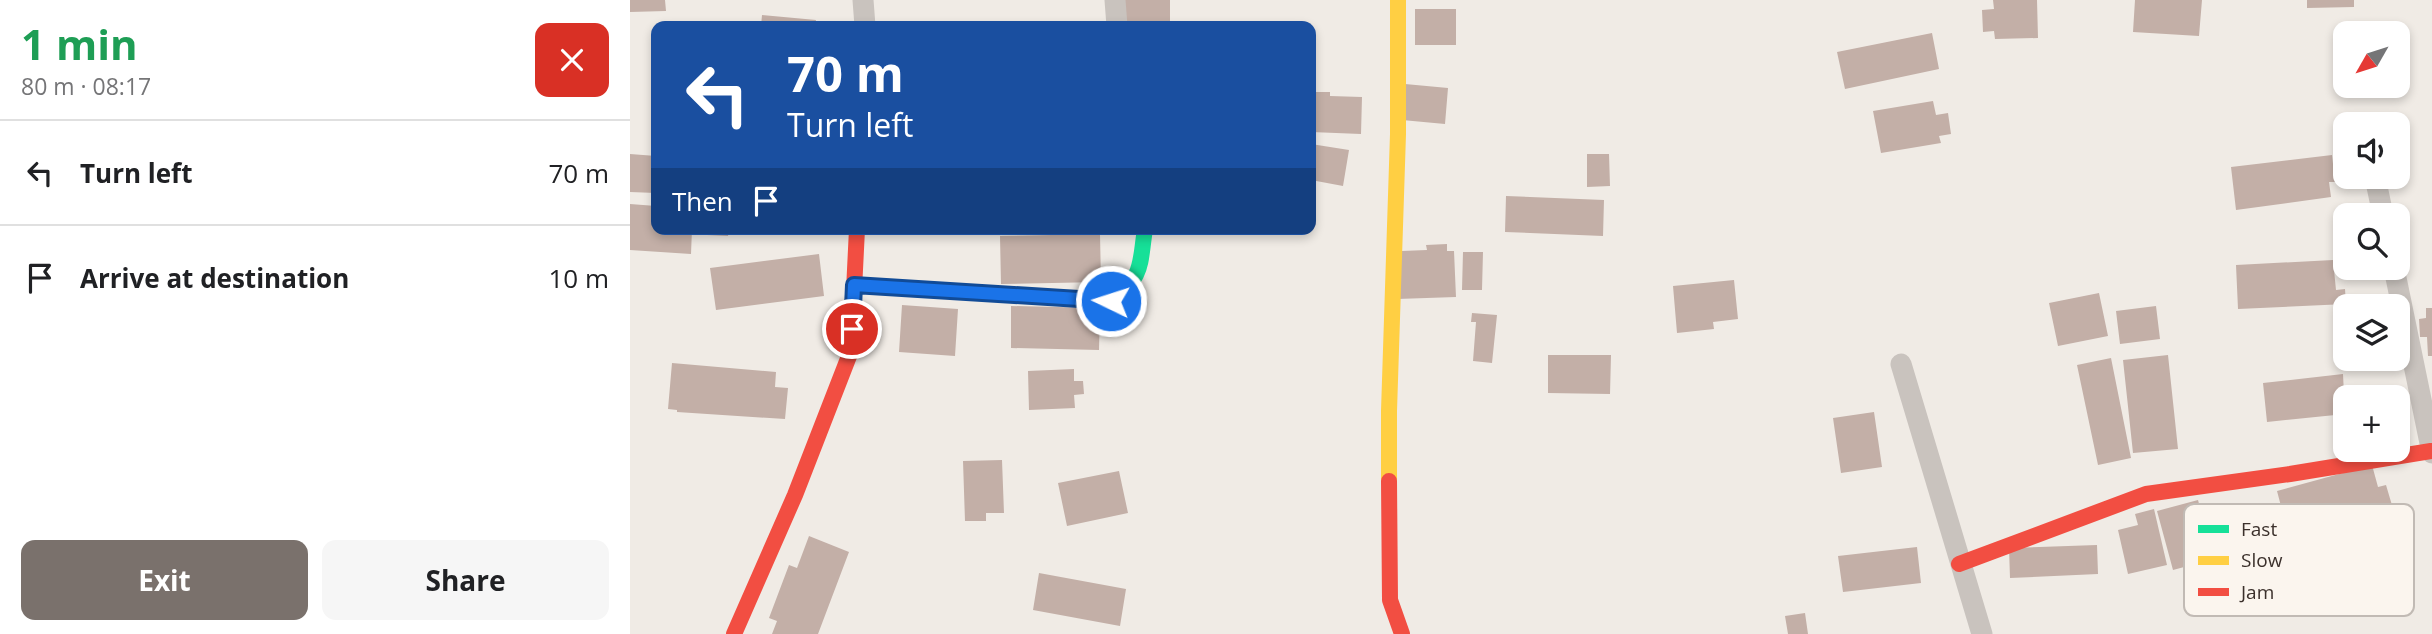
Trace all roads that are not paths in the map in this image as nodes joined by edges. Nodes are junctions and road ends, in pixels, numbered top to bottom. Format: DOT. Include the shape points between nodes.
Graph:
graph roads {
  1 [pos="863,0"];
  2 [pos="1115,0"];
  3 [pos="1398,0"];
  4 [pos="865,21"];
  5 [pos="1116,21"];
  6 [pos="857,235"];
  7 [pos="1144,235"];
  8 [pos="2396,280"];
  9 [pos="854,285"];
  10 [pos="1901,364"];
  11 [pos="2432,452"];
  12 [pos="1959,564"];
  13 [pos="734,634"];
  14 [pos="1402,634"];
  15 [pos="1982,634"];
  1 -- 4 [label="street"];
  2 -- 5 [label="street"];
  3 -- 14 [label="street" via="1388,411 1390,600"];
  6 -- 9 [label="street"];
  7 -- 9 [label="street" via="1138,275 1111,301"];
  8 -- 11 [label="street"];
  9 -- 13 [label="street" via="851,351"];
  10 -- 12 [label="street"];
  11 -- 12 [label="street" via="2146,494"];
  12 -- 15 [label="street"];
}
